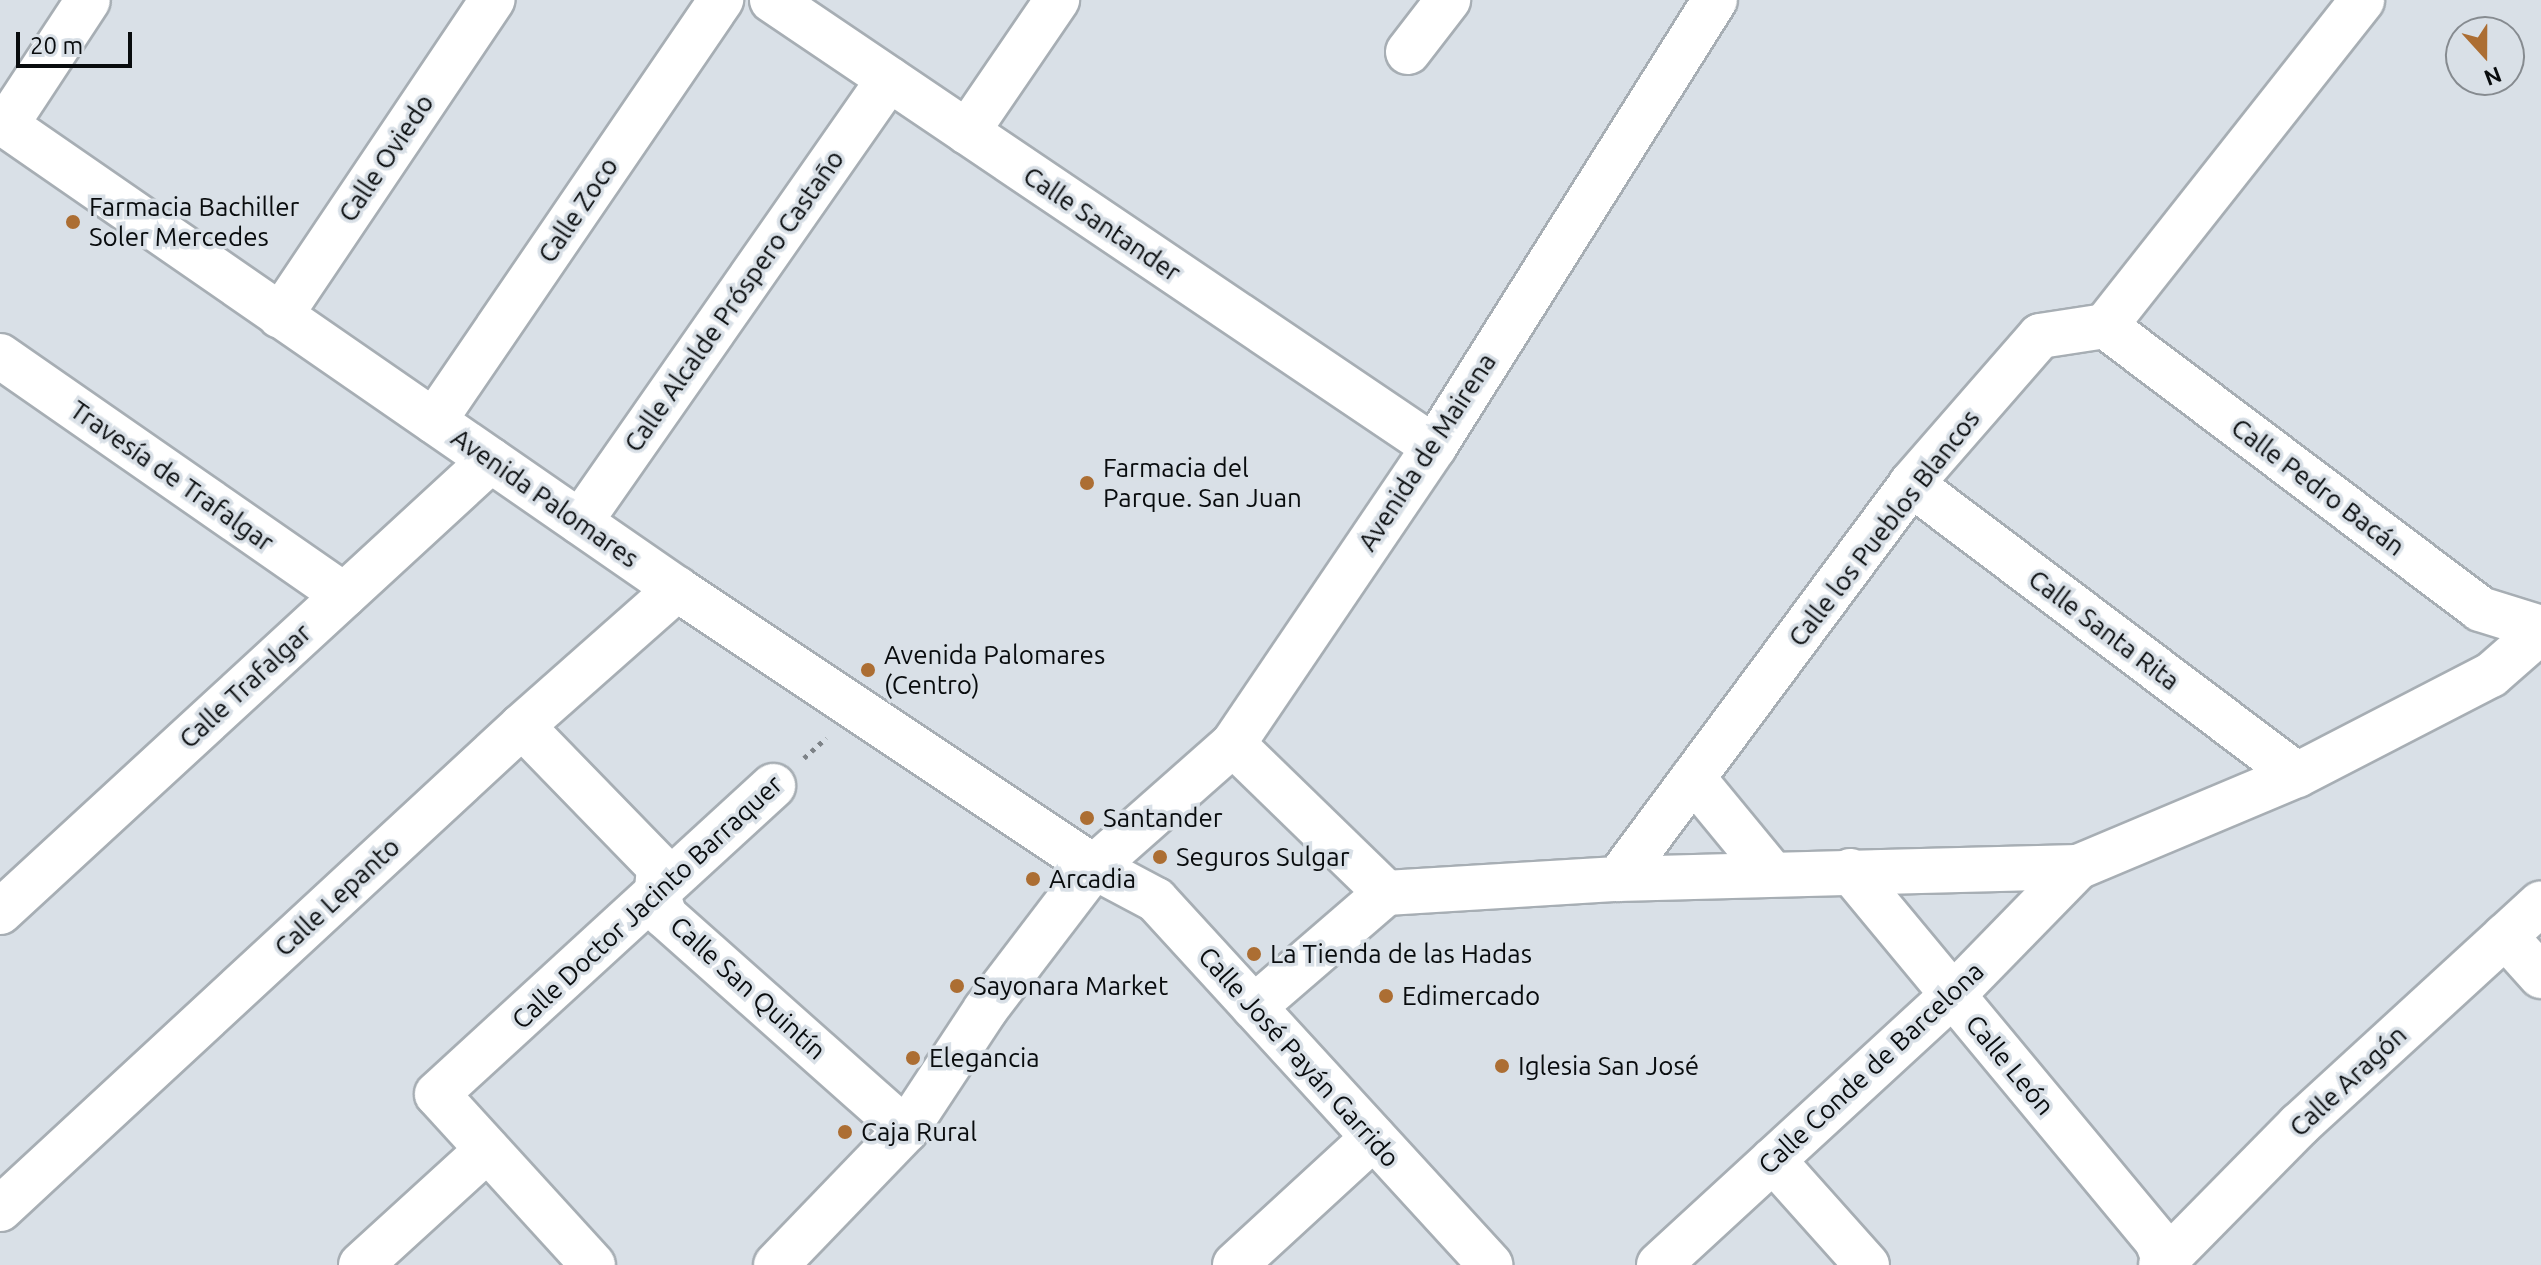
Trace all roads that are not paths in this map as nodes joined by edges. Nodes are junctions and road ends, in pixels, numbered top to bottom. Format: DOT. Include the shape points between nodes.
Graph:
graph roads {
  1 [pos="88,0"];
  2 [pos="492,0"];
  3 [pos="721,0"];
  4 [pos="772,0"];
  5 [pos="1057,0"];
  6 [pos="1448,0"];
  7 [pos="1715,0"];
  8 [pos="2362,0"];
  9 [pos="1408,52"];
  10 [pos="889,79"];
  11 [pos="3,123"];
  12 [pos="967,132"];
  13 [pos="280,316"];
  14 [pos="2105,326"];
  15 [pos="0,356"];
  16 [pos="434,421"];
  17 [pos="1434,447"];
  18 [pos="491,460"];
  19 [pos="1911,484"];
  20 [pos="580,522"];
  21 [pos="677,589"];
  22 [pos="344,595"];
  23 [pos="2541,629"];
  24 [pos="522,726"];
  25 [pos="1233,744"];
  26 [pos="2297,775"];
  27 [pos="1693,778"];
  28 [pos="773,786"];
  29 [pos="1094,867"];
  30 [pos="2078,867"];
  31 [pos="1850,871"];
  32 [pos="1772,874"];
  33 [pos="1618,879"];
  34 [pos="657,892"];
  35 [pos="1386,893"];
  36 [pos="2541,903"];
  37 [pos="0,912"];
  38 [pos="2505,936"];
  39 [pos="2541,976"];
  40 [pos="1953,995"];
  41 [pos="1254,1007"];
  42 [pos="906,1130"];
  43 [pos="1373,1138"];
  44 [pos="487,1150"];
  45 [pos="1773,1160"];
  46 [pos="0,1209"];
  47 [pos="2163,1263"];
  48 [pos="361,1265"];
  49 [pos="593,1265"];
  50 [pos="776,1265"];
  51 [pos="1235,1265"];
  52 [pos="1490,1265"];
  53 [pos="1659,1265"];
  54 [pos="1867,1265"];
  1 -- 11 [label="street"];
  2 -- 13 [label="street, Calle Oviedo"];
  3 -- 16 [label="street, Calle Zoco"];
  4 -- 10 [label="street, Calle Santander"];
  5 -- 12 [label="street"];
  6 -- 9 [label="street"];
  7 -- 17 [label="street, Avenida de Mairena"];
  8 -- 14 [label="street"];
  10 -- 12 [label="street, Calle Santander"];
  10 -- 20 [label="street, Calle Alcalde Próspero Castaño"];
  11 -- 13 [label="street, Avenida Palomares"];
  12 -- 17 [label="street, Calle Santander"];
  13 -- 16 [label="street, Avenida Palomares"];
  14 -- 19 [label="street, Calle los Pueblos Blancos" via="2040,336"];
  14 -- 23 [label="street, Calle Pedro Bacán" via="2480,609"];
  15 -- 22 [label="street, Travesía de Trafalgar"];
  16 -- 18 [label="street, Avenida Palomares"];
  17 -- 25 [label="street, Avenida de Mairena"];
  18 -- 20 [label="street, Avenida Palomares"];
  18 -- 22 [label="street, Calle Trafalgar"];
  19 -- 26 [label="street, Calle Santa Rita"];
  19 -- 27 [label="street, Calle los Pueblos Blancos"];
  20 -- 21 [label="street, Avenida Palomares"];
  21 -- 24 [label="street, Calle Lepanto"];
  21 -- 29 [label="street, Avenida Palomares"];
  22 -- 37 [label="street, Calle Trafalgar"];
  23 -- 26 [label="street" via="2491,675"];
  24 -- 34 [label="street, Calle San Quintín" via="659,867"];
  24 -- 46 [label="street, Calle Lepanto"];
  25 -- 29 [label="street, Avenida de Mairena"];
  25 -- 35 [label="street"];
  26 -- 30 [label="street"];
  27 -- 32 [label="street"];
  27 -- 33 [label="street, Calle los Pueblos Blancos"];
  28 -- 34 [label="street, Calle Doctor Jacinto Barraquer"];
  29 -- 41 [label="street, Calle José Payán Garrido" via="1156,900"];
  29 -- 42 [label="street, Avenida de Mairena" via="985,1010"];
  30 -- 31 [label="street"];
  30 -- 40 [label="street, Calle Conde de Barcelona"];
  31 -- 32 [label="street"];
  31 -- 40 [label="street, Calle León"];
  32 -- 33 [label="street"];
  33 -- 35 [label="street"];
  34 -- 42 [label="street, Calle San Quintín" via="665,916"];
  34 -- 44 [label="street, Calle Doctor Jacinto Barraquer" via="437,1094"];
  35 -- 41 [label="street"];
  36 -- 38 [label="street, Calle Aragón"];
  38 -- 39 [label="street"];
  38 -- 47 [label="street, Calle Aragón" via="2299,1125"];
  40 -- 45 [label="street, Calle Conde de Barcelona"];
  40 -- 47 [label="street, Calle León" via="2157,1241"];
  41 -- 43 [label="street, Calle José Payán Garrido"];
  42 -- 50 [label="street, Avenida de Mairena"];
  43 -- 51 [label="street"];
  43 -- 52 [label="street, Calle José Payán Garrido"];
  44 -- 48 [label="street"];
  44 -- 49 [label="street"];
  45 -- 53 [label="street, Calle Conde de Barcelona"];
  45 -- 54 [label="street"];
}
